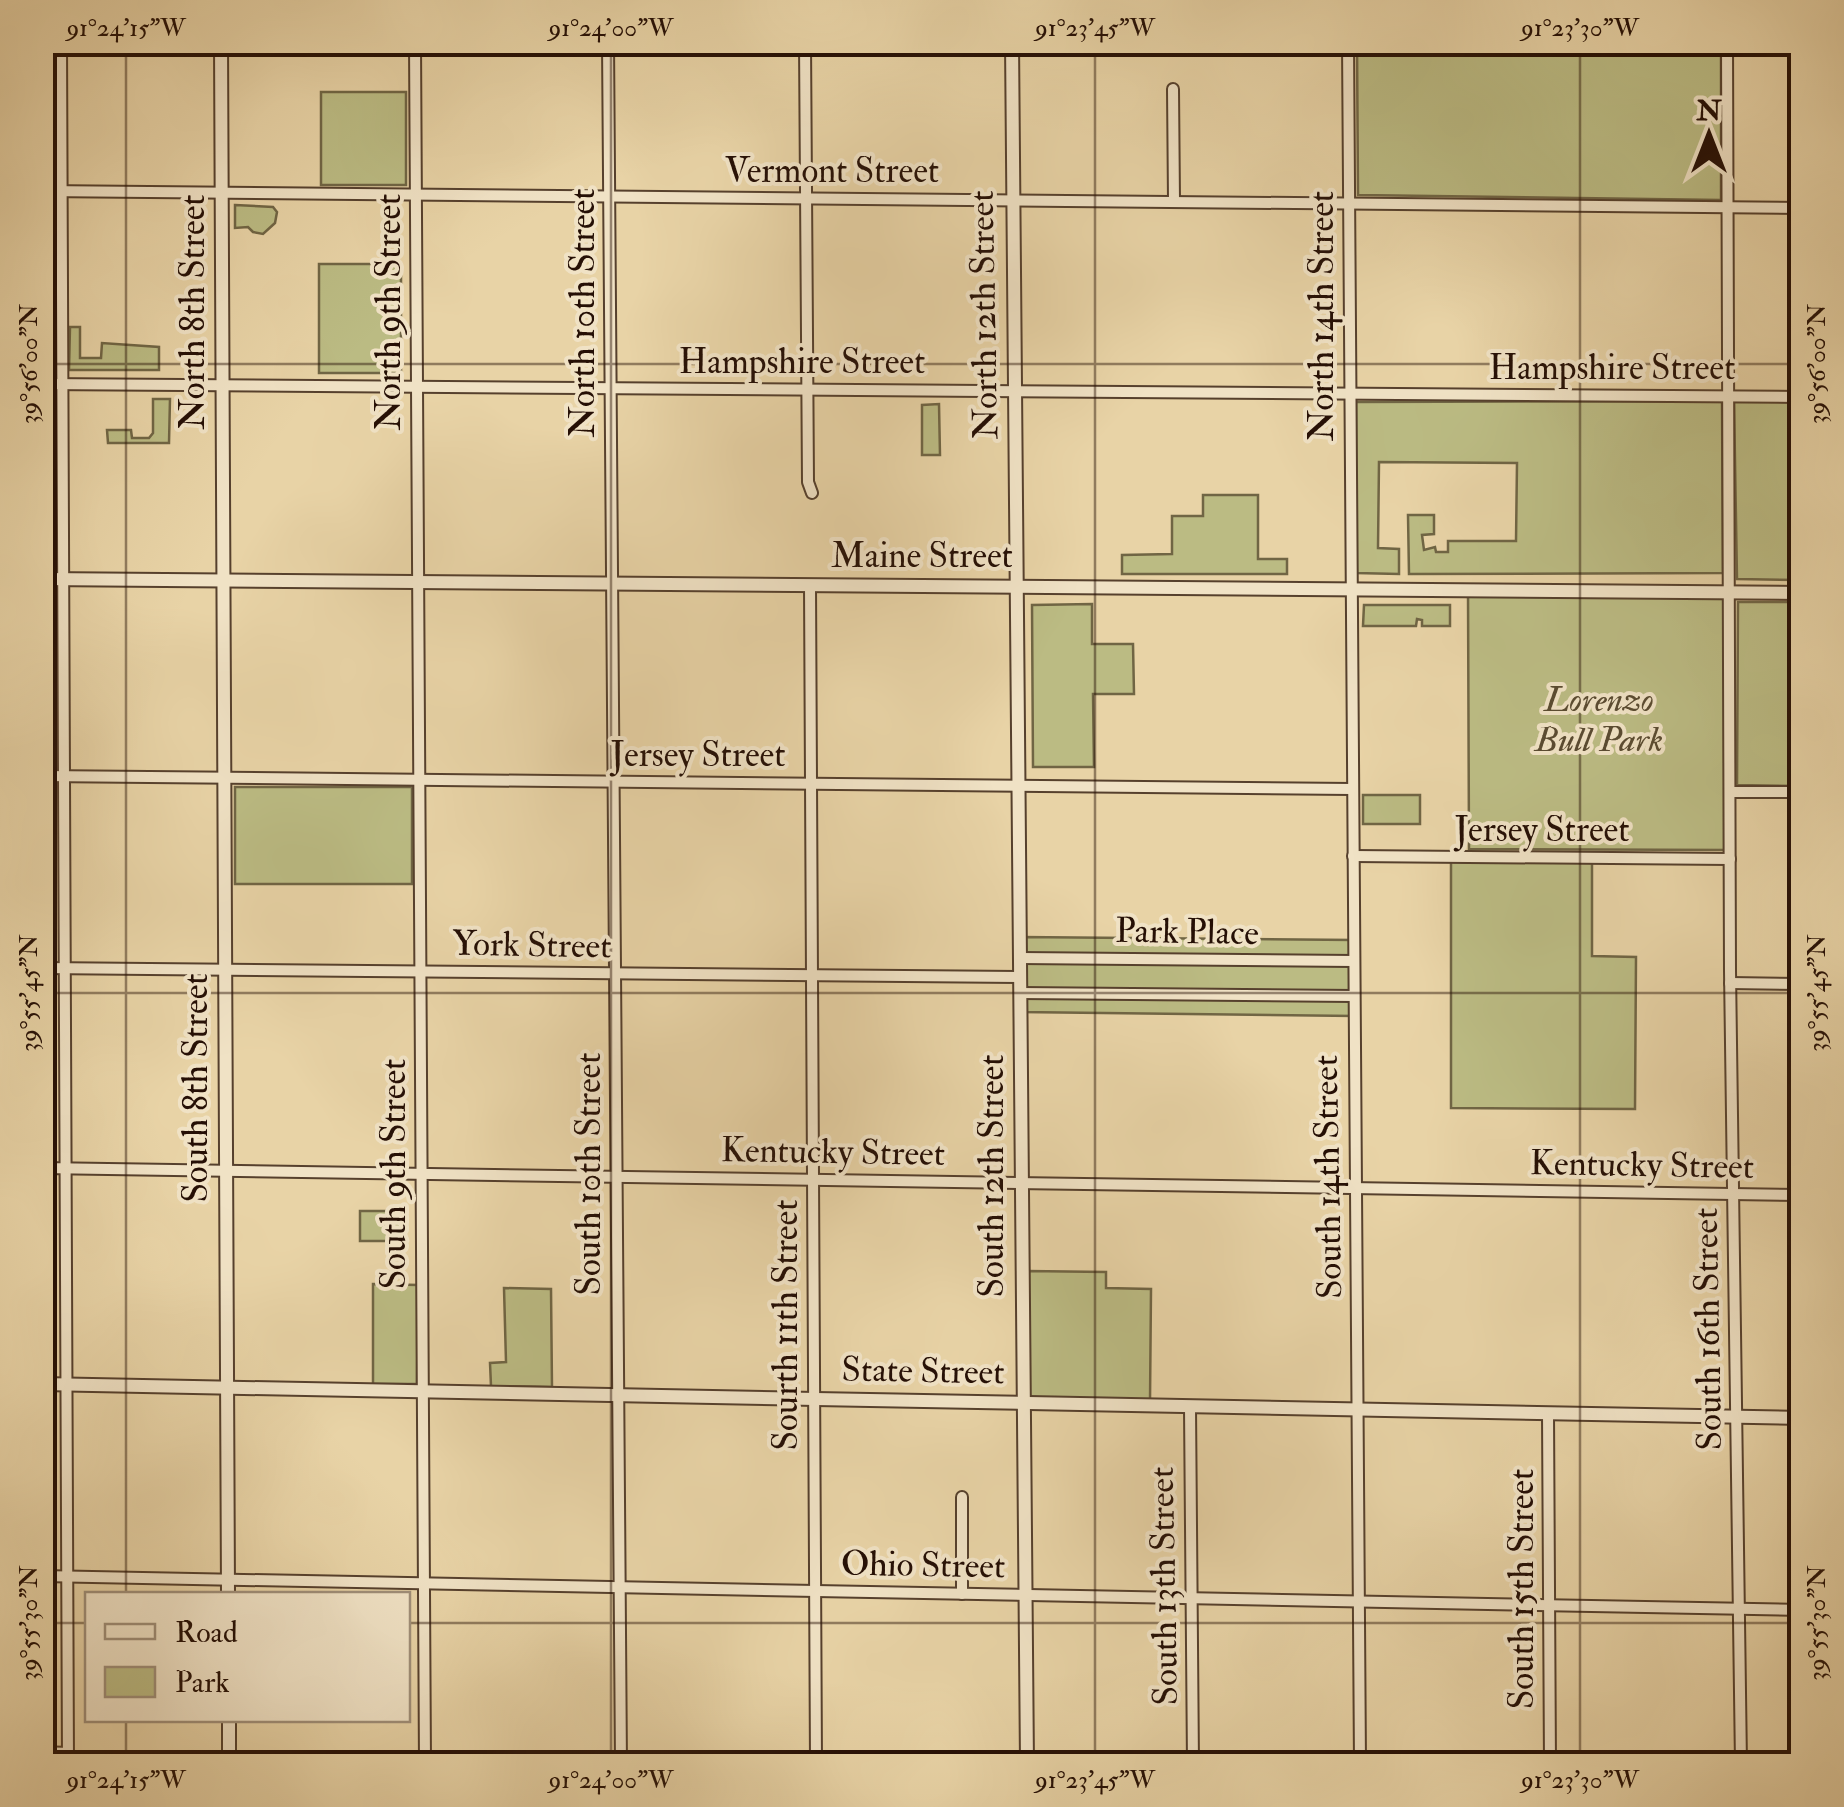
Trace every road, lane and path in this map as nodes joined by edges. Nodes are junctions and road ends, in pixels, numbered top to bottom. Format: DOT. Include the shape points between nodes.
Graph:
graph roads {
  1 [pos="61,42"];
  2 [pos="221,42"];
  3 [pos="415,42"];
  4 [pos="608,42"];
  5 [pos="805,42"];
  6 [pos="1012,42"];
  7 [pos="1348,42"];
  8 [pos="1727,42"];
  9 [pos="1172,89"];
  10 [pos="42,191"];
  11 [pos="60,191"];
  12 [pos="222,193"];
  13 [pos="416,196"];
  14 [pos="609,197"];
  15 [pos="806,199"];
  16 [pos="1013,199"];
  17 [pos="1174,201"];
  18 [pos="1348,204"];
  19 [pos="1729,207"];
  20 [pos="1802,208"];
  21 [pos="42,384"];
  22 [pos="61,384"];
  23 [pos="223,385"];
  24 [pos="416,387"];
  25 [pos="610,388"];
  26 [pos="808,390"];
  27 [pos="1015,392"];
  28 [pos="1349,394"];
  29 [pos="1729,396"];
  30 [pos="1802,396"];
  31 [pos="812,493"];
  32 [pos="42,579"];
  33 [pos="64,580"];
  34 [pos="224,581"];
  35 [pos="418,582"];
  36 [pos="612,584"];
  37 [pos="810,585"];
  38 [pos="1017,587"];
  39 [pos="1351,590"];
  40 [pos="1730,592"];
  41 [pos="1802,593"];
  42 [pos="42,776"];
  43 [pos="64,776"];
  44 [pos="225,779"];
  45 [pos="418,780"];
  46 [pos="614,782"];
  47 [pos="810,784"];
  48 [pos="1019,786"];
  49 [pos="1352,789"];
  50 [pos="1730,792"];
  51 [pos="1802,792"];
  52 [pos="1353,856"];
  53 [pos="1730,859"];
  54 [pos="1020,958"];
  55 [pos="1354,961"];
  56 [pos="42,968"];
  57 [pos="66,968"];
  58 [pos="226,969"];
  59 [pos="420,972"];
  60 [pos="615,974"];
  61 [pos="812,975"];
  62 [pos="1020,977"];
  63 [pos="1730,984"];
  64 [pos="1802,984"];
  65 [pos="1020,993"];
  66 [pos="1354,996"];
  67 [pos="42,1168"];
  68 [pos="66,1169"];
  69 [pos="227,1170"];
  70 [pos="422,1173"];
  71 [pos="616,1176"];
  72 [pos="812,1178"];
  73 [pos="1022,1183"];
  74 [pos="1355,1188"];
  75 [pos="1734,1194"];
  76 [pos="1802,1196"];
  77 [pos="42,1384"];
  78 [pos="67,1385"];
  79 [pos="227,1388"];
  80 [pos="423,1392"];
  81 [pos="618,1396"];
  82 [pos="814,1399"];
  83 [pos="1024,1403"];
  84 [pos="1190,1406"];
  85 [pos="1357,1410"];
  86 [pos="1548,1414"];
  87 [pos="1736,1417"];
  88 [pos="1802,1418"];
  89 [pos="962,1497"];
  90 [pos="42,1576"];
  91 [pos="68,1576"];
  92 [pos="424,1583"];
  93 [pos="228,1587"];
  94 [pos="620,1587"];
  95 [pos="815,1591"];
  96 [pos="962,1594"];
  97 [pos="1025,1595"];
  98 [pos="1192,1598"];
  99 [pos="1359,1601"];
  100 [pos="1549,1605"];
  101 [pos="1739,1608"];
  102 [pos="1802,1610"];
  103 [pos="229,1722"];
  104 [pos="42,1752"];
  105 [pos="68,1758"];
  106 [pos="229,1764"];
  107 [pos="425,1764"];
  108 [pos="621,1764"];
  109 [pos="816,1764"];
  110 [pos="1027,1764"];
  111 [pos="1194,1764"];
  112 [pos="1360,1764"];
  113 [pos="1550,1764"];
  114 [pos="1741,1764"];
  1 -- 11 [label="street"];
  2 -- 12 [label="street, North 8th Street"];
  3 -- 13 [label="street, North 9th Street"];
  4 -- 14 [label="street, North 10th Street"];
  5 -- 15 [label="street"];
  6 -- 16 [label="street, North 12th Street"];
  7 -- 18 [label="street, North 14th Street"];
  8 -- 19 [label="street, South 16th Street"];
  9 -- 17 [label="street"];
  10 -- 11 [label="street, Vermont Street"];
  11 -- 12 [label="street, Vermont Street"];
  11 -- 22 [label="street"];
  12 -- 13 [label="street, Vermont Street"];
  12 -- 23 [label="street, North 8th Street"];
  13 -- 14 [label="street, Vermont Street"];
  13 -- 24 [label="street, North 9th Street"];
  14 -- 15 [label="street, Vermont Street"];
  14 -- 25 [label="street, North 10th Street"];
  15 -- 16 [label="street, Vermont Street"];
  15 -- 26 [label="street"];
  16 -- 17 [label="street, Vermont Street"];
  16 -- 27 [label="street, North 12th Street"];
  17 -- 18 [label="street, Vermont Street"];
  18 -- 19 [label="street, Vermont Street"];
  18 -- 28 [label="street, North 14th Street"];
  19 -- 20 [label="street, Vermont Street"];
  19 -- 29 [label="street, South 16th Street"];
  21 -- 22 [label="street, Hampshire Street"];
  22 -- 23 [label="street, Hampshire Street"];
  22 -- 33 [label="street"];
  23 -- 24 [label="street, Hampshire Street"];
  23 -- 34 [label="street, North 8th Street"];
  24 -- 25 [label="street, Hampshire Street"];
  24 -- 35 [label="street, North 9th Street"];
  25 -- 26 [label="street, Hampshire Street"];
  25 -- 36 [label="street, North 10th Street"];
  26 -- 27 [label="street, Hampshire Street"];
  26 -- 31 [label="street"];
  27 -- 28 [label="street, Hampshire Street"];
  27 -- 38 [label="street, North 12th Street"];
  28 -- 29 [label="street, Hampshire Street"];
  28 -- 39 [label="street, North 14th Street"];
  29 -- 30 [label="street, Hampshire Street"];
  29 -- 40 [label="street, South 16th Street"];
  32 -- 33 [label="street, Maine Street"];
  33 -- 34 [label="street, Maine Street"];
  33 -- 43 [label="street"];
  34 -- 35 [label="street, Maine Street"];
  34 -- 44 [label="street, South 8th Street"];
  35 -- 36 [label="street, Maine Street"];
  35 -- 45 [label="street, South 9th Street"];
  36 -- 37 [label="street, Maine Street"];
  36 -- 46 [label="street, South 10th Street"];
  37 -- 38 [label="street, Maine Street"];
  37 -- 47 [label="street, Sourth 11th Street"];
  38 -- 39 [label="street, Maine Street"];
  38 -- 48 [label="street, South 12th Street"];
  39 -- 40 [label="street, Maine Street"];
  39 -- 49 [label="street, South 14th Street"];
  40 -- 41 [label="street, Maine Street"];
  40 -- 50 [label="street, South 16th Street"];
  42 -- 43 [label="street, Jersey Street"];
  43 -- 44 [label="street, Jersey Street"];
  43 -- 57 [label="street"];
  44 -- 45 [label="street, Jersey Street"];
  44 -- 58 [label="street, South 8th Street"];
  45 -- 46 [label="street, Jersey Street"];
  45 -- 59 [label="street, South 9th Street"];
  46 -- 47 [label="street, Jersey Street"];
  46 -- 60 [label="street, South 10th Street"];
  47 -- 48 [label="street, Jersey Street"];
  47 -- 61 [label="street, Sourth 11th Street"];
  48 -- 49 [label="street, Jersey Street"];
  48 -- 54 [label="street, South 12th Street"];
  49 -- 52 [label="street, South 14th Street"];
  50 -- 51 [label="street"];
  50 -- 53 [label="street, South 16th Street"];
  52 -- 53 [label="street, Jersey Street"];
  52 -- 55 [label="street, South 14th Street"];
  53 -- 63 [label="street, South 16th Street"];
  54 -- 55 [label="street, Park Place"];
  54 -- 62 [label="street, South 12th Street"];
  55 -- 66 [label="street, South 14th Street"];
  56 -- 57 [label="street, York Street"];
  57 -- 58 [label="street, York Street"];
  57 -- 68 [label="street"];
  58 -- 59 [label="street, York Street"];
  58 -- 69 [label="street, South 8th Street"];
  59 -- 60 [label="street, York Street"];
  59 -- 70 [label="street, South 9th Street"];
  60 -- 61 [label="street, York Street"];
  60 -- 71 [label="street, South 10th Street"];
  61 -- 62 [label="street, York Street"];
  61 -- 72 [label="street, Sourth 11th Street"];
  62 -- 65 [label="street, South 12th Street"];
  63 -- 64 [label="street"];
  63 -- 75 [label="street, South 16th Street"];
  65 -- 66 [label="street, Park Place"];
  65 -- 73 [label="street, South 12th Street"];
  66 -- 74 [label="street, South 14th Street"];
  67 -- 68 [label="street, Kentucky Street"];
  68 -- 69 [label="street, Kentucky Street"];
  68 -- 78 [label="street"];
  69 -- 70 [label="street, Kentucky Street"];
  69 -- 79 [label="street, South 8th Street"];
  70 -- 71 [label="street, Kentucky Street"];
  70 -- 80 [label="street, South 9th Street"];
  71 -- 72 [label="street, Kentucky Street"];
  71 -- 81 [label="street, South 10th Street"];
  72 -- 73 [label="street, Kentucky Street"];
  72 -- 82 [label="street, Sourth 11th Street"];
  73 -- 74 [label="street, Kentucky Street"];
  73 -- 83 [label="street, South 12th Street"];
  74 -- 75 [label="street, Kentucky Street"];
  74 -- 85 [label="street, South 14th Street"];
  75 -- 76 [label="street, Kentucky Street"];
  75 -- 87 [label="street, South 16th Street"];
  77 -- 78 [label="street, State Street"];
  78 -- 79 [label="street, State Street"];
  78 -- 91 [label="street"];
  79 -- 80 [label="street, State Street"];
  79 -- 93 [label="street, South 8th Street"];
  80 -- 81 [label="street, State Street"];
  80 -- 92 [label="street, South 9th Street"];
  81 -- 82 [label="street, State Street"];
  81 -- 94 [label="street, South 10th Street"];
  82 -- 83 [label="street, State Street"];
  82 -- 95 [label="street, Sourth 11th Street"];
  83 -- 84 [label="street, State Street"];
  83 -- 97 [label="street, South 12th Street"];
  84 -- 85 [label="street, State Street"];
  84 -- 98 [label="street, South 13th Street"];
  85 -- 86 [label="street, State Street"];
  85 -- 99 [label="street, South 14th Street"];
  86 -- 87 [label="street, State Street"];
  86 -- 100 [label="street, South 15th Street"];
  87 -- 88 [label="street, State Street"];
  87 -- 101 [label="street, South 16th Street"];
  89 -- 96 [label="street"];
  90 -- 91 [label="street, Ohio Street"];
  91 -- 93 [label="street, Ohio Street"];
  91 -- 105 [label="street"];
  92 -- 93 [label="street, Ohio Street"];
  92 -- 94 [label="street, Ohio Street"];
  92 -- 107 [label="street, South 9th Street"];
  94 -- 95 [label="street, Ohio Street"];
  94 -- 108 [label="street, South 10th Street"];
  95 -- 96 [label="street, Ohio Street"];
  95 -- 109 [label="street, Sourth 11th Street"];
  96 -- 97 [label="street, Ohio Street"];
  97 -- 98 [label="street, Ohio Street"];
  97 -- 110 [label="street, South 12th Street"];
  98 -- 99 [label="street, Ohio Street"];
  98 -- 111 [label="street, South 13th Street"];
  99 -- 100 [label="street, Ohio Street"];
  99 -- 112 [label="street, South 14th Street"];
  100 -- 101 [label="street, Ohio Street"];
  100 -- 113 [label="street, South 15th Street"];
  101 -- 102 [label="street, Ohio Street"];
  101 -- 114 [label="street, South 16th Street"];
  103 -- 106 [label="street"];
  104 -- 105 [label="street"];
}
